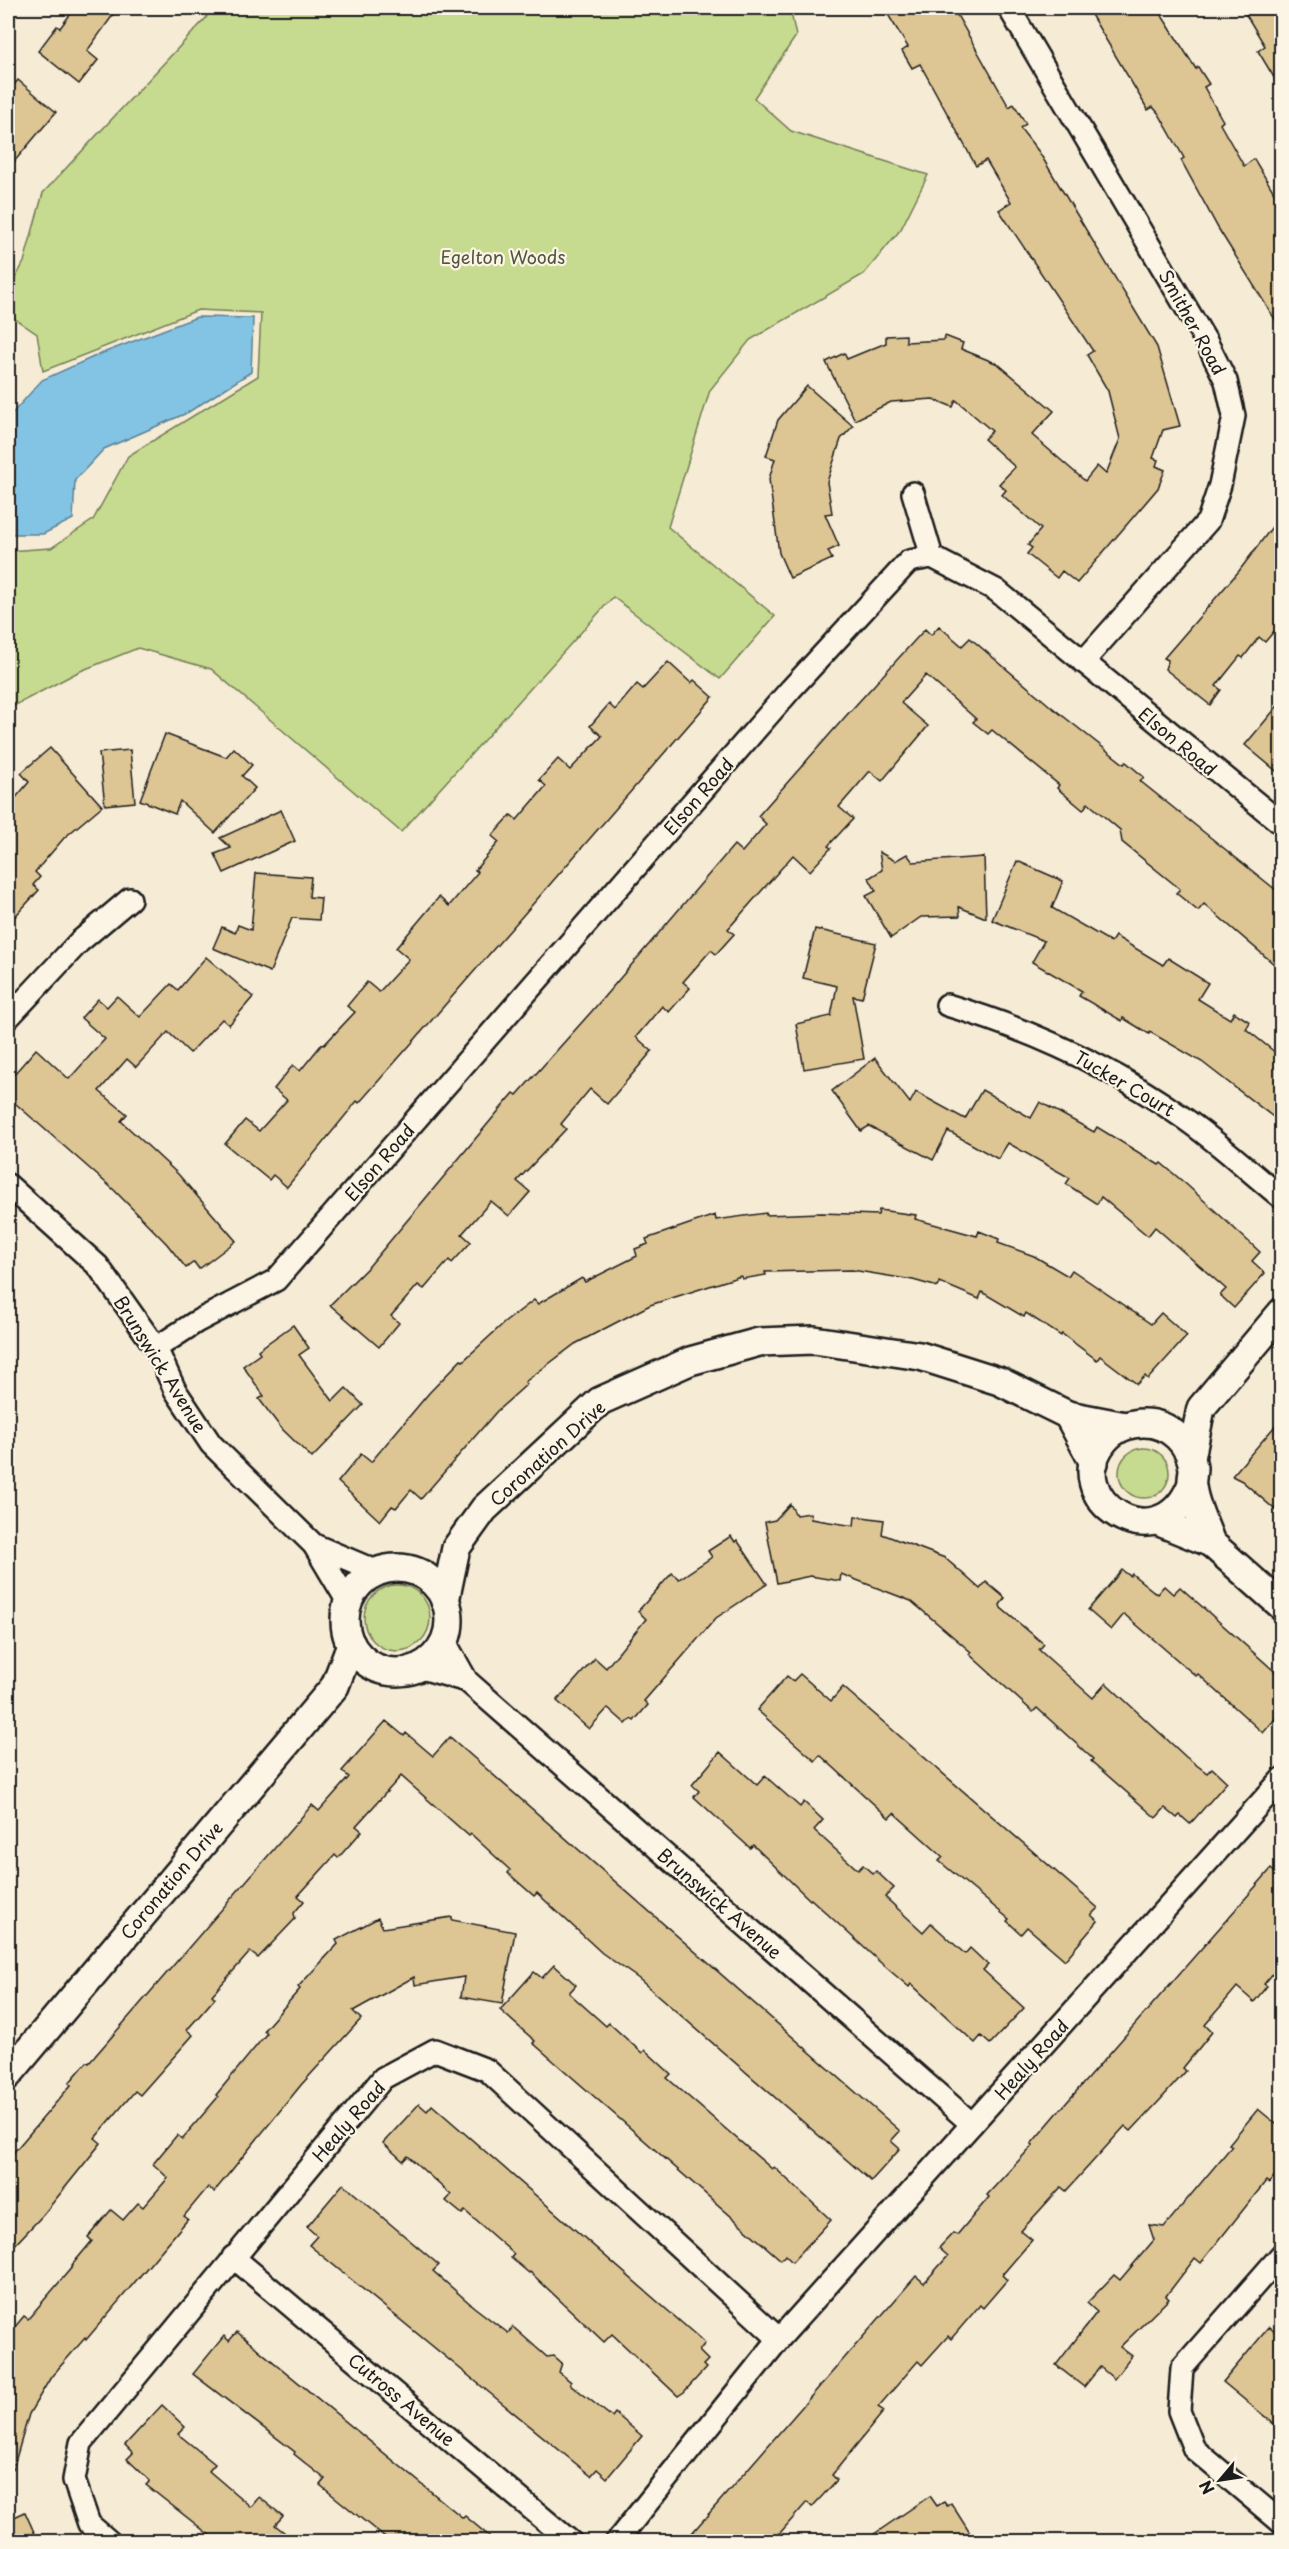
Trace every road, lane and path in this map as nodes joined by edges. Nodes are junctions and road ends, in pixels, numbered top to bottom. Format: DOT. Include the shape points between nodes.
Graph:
graph roads {
  1 [pos="1009,8"];
  2 [pos="913,493"];
  3 [pos="932,557"];
  4 [pos="1083,662"];
  5 [pos="1281,824"];
  6 [pos="130,899"];
  7 [pos="947,1005"];
  8 [pos="8,1018"];
  9 [pos="8,1185"];
  10 [pos="1281,1198"];
  11 [pos="1281,1312"];
  12 [pos="156,1348"];
  13 [pos="1201,1408"];
  14 [pos="1068,1415"];
  15 [pos="1151,1423"];
  16 [pos="1125,1426"];
  17 [pos="1191,1458"];
  18 [pos="1094,1463"];
  19 [pos="1191,1486"];
  20 [pos="1157,1521"];
  21 [pos="1211,1543"];
  22 [pos="314,1545"];
  23 [pos="456,1548"];
  24 [pos="391,1570"];
  25 [pos="445,1601"];
  26 [pos="348,1602"];
  27 [pos="1281,1606"];
  28 [pos="444,1640"];
  29 [pos="351,1644"];
  30 [pos="418,1667"];
  31 [pos="381,1670"];
  32 [pos="467,1681"];
  33 [pos="335,1686"];
  34 [pos="1281,1779"];
  35 [pos="9,2070"];
  36 [pos="972,2124"];
  37 [pos="1281,2254"];
  38 [pos="233,2257"];
  39 [pos="779,2339"];
  40 [pos="1281,2523"];
  41 [pos="110,2541"];
  42 [pos="571,2541"];
  43 [pos="616,2541"];
  1 -- 4 [label="street, Smither Road" via="1207,343 1226,381 1234,416 1208,521"];
  2 -- 3 [label="street"];
  3 -- 4 [label="street, Elson Road" via="996,590"];
  3 -- 12 [label="street, Elson Road" via="909,561 791,689 276,1280"];
  4 -- 5 [label="street, Elson Road"];
  6 -- 8 [label="street" via="79,942"];
  7 -- 10 [label="street, Tucker Court" via="1009,1024 1077,1054 1182,1117"];
  9 -- 12 [label="street, Brunswick Avenue" via="98,1266"];
  11 -- 13 [label="street"];
  12 -- 22 [label="street, Brunswick Avenue" via="175,1390 211,1444"];
  13 -- 15 [label="street"];
  13 -- 17 [label="street"];
  14 -- 16 [label="street, Coronation Drive"];
  14 -- 18 [label="street"];
  14 -- 23 [label="street, Coronation Drive" via="999,1381 920,1356 814,1340 759,1342 690,1361 600,1401 484,1509"];
  15 -- 16 [label="street"];
  15 -- 17 [label="street" via="1176,1435"];
  16 -- 18 [label="street" via="1104,1441"];
  17 -- 19 [label="street"];
  18 -- 20 [label="street" via="1095,1488 1109,1509 1131,1522"];
  19 -- 20 [label="street" via="1179,1508"];
  19 -- 21 [label="street"];
  20 -- 21 [label="street"];
  21 -- 27 [label="street"];
  22 -- 24 [label="street, Brunswick Avenue"];
  22 -- 26 [label="street, Brunswick Avenue"];
  23 -- 24 [label="street"];
  23 -- 25 [label="street, Coronation Drive"];
  24 -- 25 [label="street" via="429,1580"];
  24 -- 26 [label="street" via="365,1579"];
  25 -- 28 [label="street" via="448,1614"];
  26 -- 29 [label="street" via="346,1630"];
  28 -- 30 [label="street" via="429,1661"];
  28 -- 32 [label="street, Brunswick Avenue"];
  29 -- 31 [label="street" via="369,1664"];
  29 -- 33 [label="street, Coronation Drive"];
  30 -- 31 [label="street" via="406,1671"];
  30 -- 32 [label="street, Brunswick Avenue"];
  31 -- 33 [label="street"];
  32 -- 36 [label="street, Brunswick Avenue"];
  33 -- 35 [label="street, Coronation Drive"];
  34 -- 36 [label="street, Healy Road"];
  36 -- 39 [label="street, Healy Road"];
  37 -- 40 [label="street" via="1182,2368 1179,2410 1194,2449"];
  38 -- 39 [label="street, Healy Road" via="383,2078 435,2050 487,2070"];
  38 -- 41 [label="street, Healy Road" via="81,2443 74,2480 88,2524"];
  38 -- 42 [label="street, Cutross Avenue"];
  39 -- 43 [label="street, Healy Road"];
}
